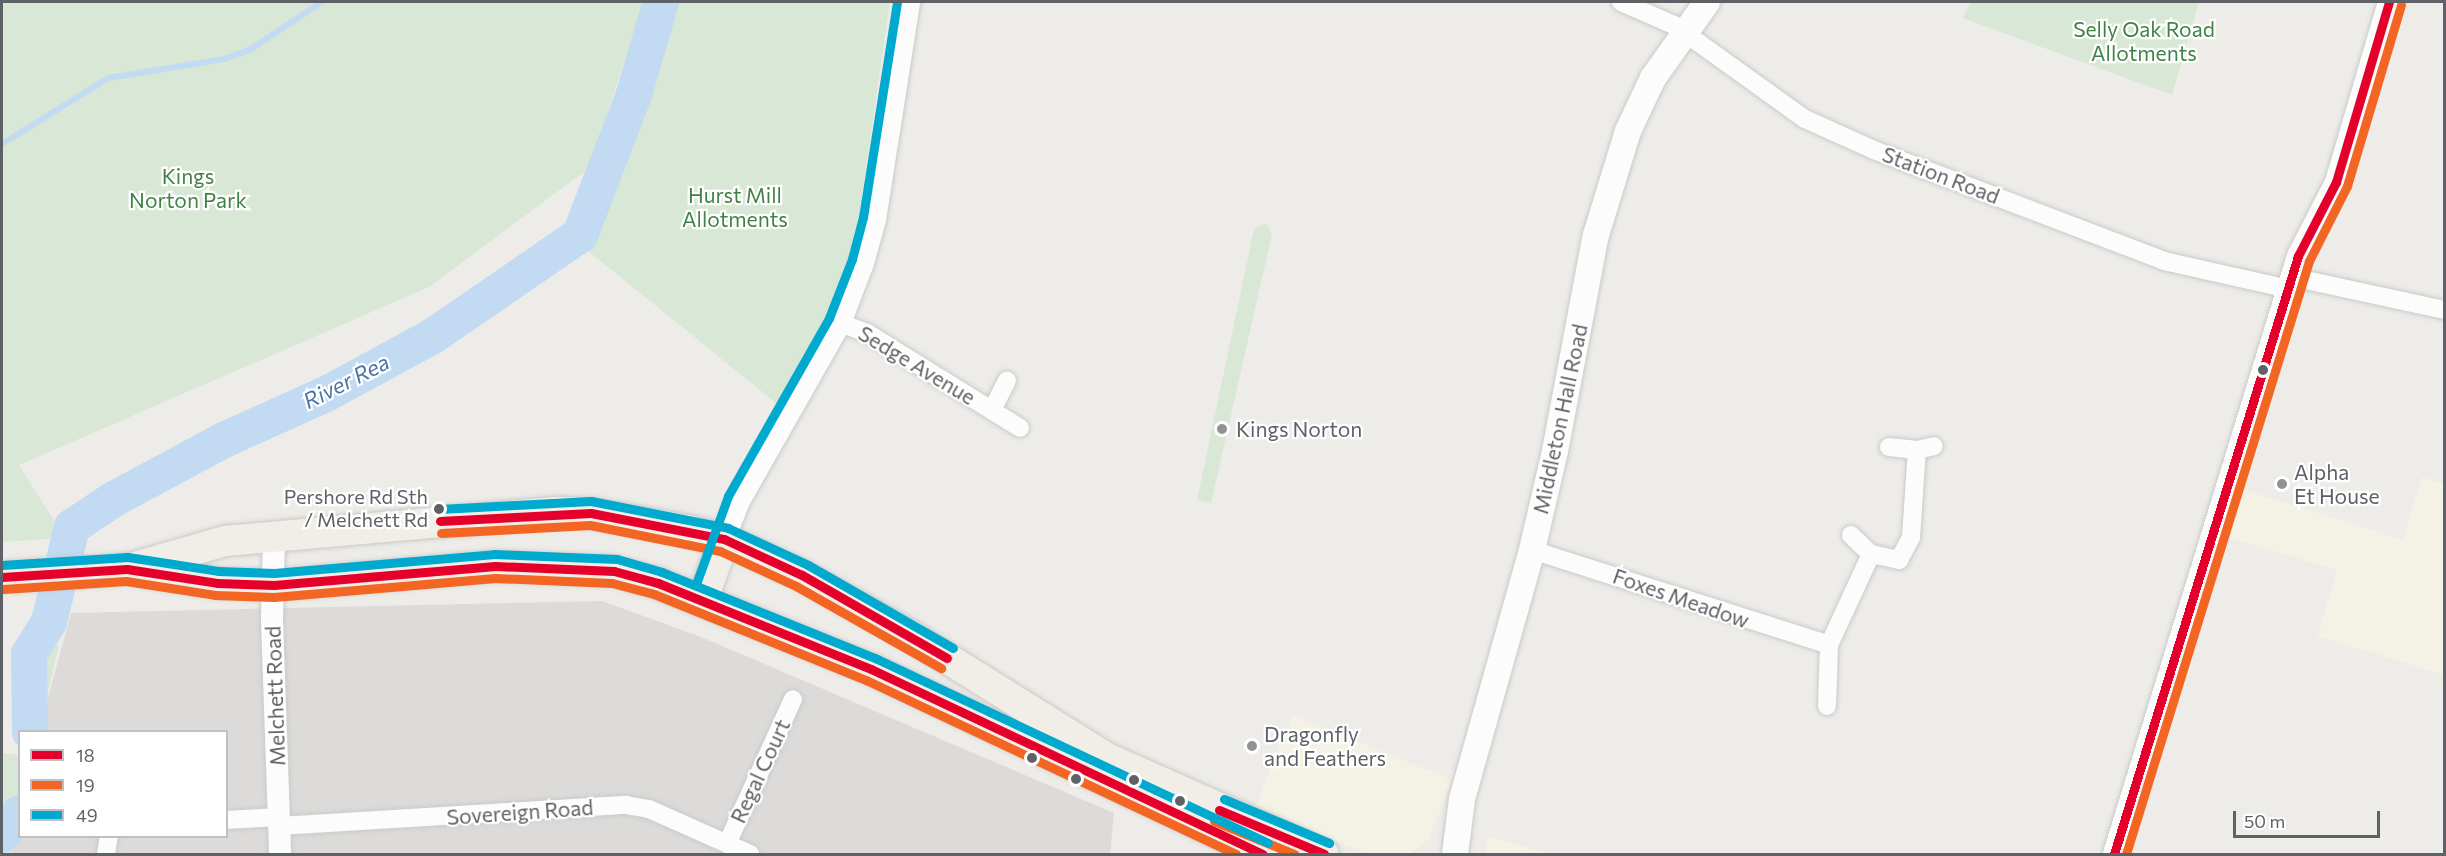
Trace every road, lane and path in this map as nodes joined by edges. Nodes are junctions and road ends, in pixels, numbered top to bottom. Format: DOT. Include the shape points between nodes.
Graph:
graph roads {
  1 [pos="909,2"];
  2 [pos="1621,2"];
  3 [pos="1707,2"];
  4 [pos="2389,2"];
  5 [pos="1684,33"];
  6 [pos="2290,283"];
  7 [pos="2445,310"];
  8 [pos="840,323"];
  9 [pos="1007,381"];
  10 [pos="992,410"];
  11 [pos="1020,428"];
  12 [pos="1890,447"];
  13 [pos="1851,535"];
  14 [pos="274,538"];
  15 [pos="724,539"];
  16 [pos="1532,550"];
  17 [pos="1871,554"];
  18 [pos="127,569"];
  19 [pos="2,577"];
  20 [pos="274,585"];
  21 [pos="703,600"];
  22 [pos="1829,645"];
  23 [pos="793,699"];
  24 [pos="1827,706"];
  25 [pos="1100,763"];
  26 [pos="228,820"];
  27 [pos="279,821"];
  28 [pos="109,838"];
  29 [pos="727,844"];
  30 [pos="106,855"];
  31 [pos="280,855"];
  32 [pos="750,855"];
  33 [pos="1263,855"];
  34 [pos="1323,855"];
  35 [pos="1455,855"];
  36 [pos="2114,855"];
  1 -- 8 [label="street" via="875,220"];
  2 -- 5 [label="street, Station Road"];
  3 -- 5 [label="main road, Middleton Hall Road"];
  4 -- 6 [label="street" via="2336,182 2302,248"];
  5 -- 6 [label="street, Station Road" via="1805,119 1874,150 2164,261"];
  5 -- 16 [label="main road, Middleton Hall Road" via="1653,78 1628,131 1596,235 1556,451"];
  6 -- 7 [label="street, Station Road"];
  6 -- 36 [label="street"];
  8 -- 10 [label="street, Sedge Avenue" via="867,333"];
  8 -- 15 [label="street" via="739,501"];
  9 -- 10 [label="street, Sedge Avenue"];
  10 -- 11 [label="street, Sedge Avenue"];
  12 -- 17 [label="street" via="1925,448 1911,537 1899,560"];
  13 -- 17 [label="street"];
  14 -- 15 [label="highway" via="556,512 591,513"];
  14 -- 18 [label="highway" via="225,541"];
  14 -- 20 [label="street, Melchett Road"];
  15 -- 21 [label="highway"];
  15 -- 25 [label="highway" via="802,575 913,637"];
  16 -- 22 [label="street, Foxes Meadow"];
  16 -- 35 [label="main road, Middleton Hall Road" via="1462,799"];
  17 -- 22 [label="street"];
  18 -- 19 [label="highway"];
  18 -- 20 [label="highway" via="217,583"];
  20 -- 21 [label="highway" via="495,566 582,567 658,583"];
  20 -- 27 [label="street, Melchett Road"];
  21 -- 25 [label="highway"];
  22 -- 24 [label="street"];
  23 -- 29 [label="street, Regal Court"];
  25 -- 33 [label="highway" via="1150,802"];
  25 -- 34 [label="highway"];
  26 -- 27 [label="street, Sovereign Road"];
  27 -- 29 [label="street, Sovereign Road" via="626,805 649,809"];
  27 -- 31 [label="street, Melchett Road"];
  28 -- 30 [label="street"];
  29 -- 32 [label="street, Sovereign Road"];
}
